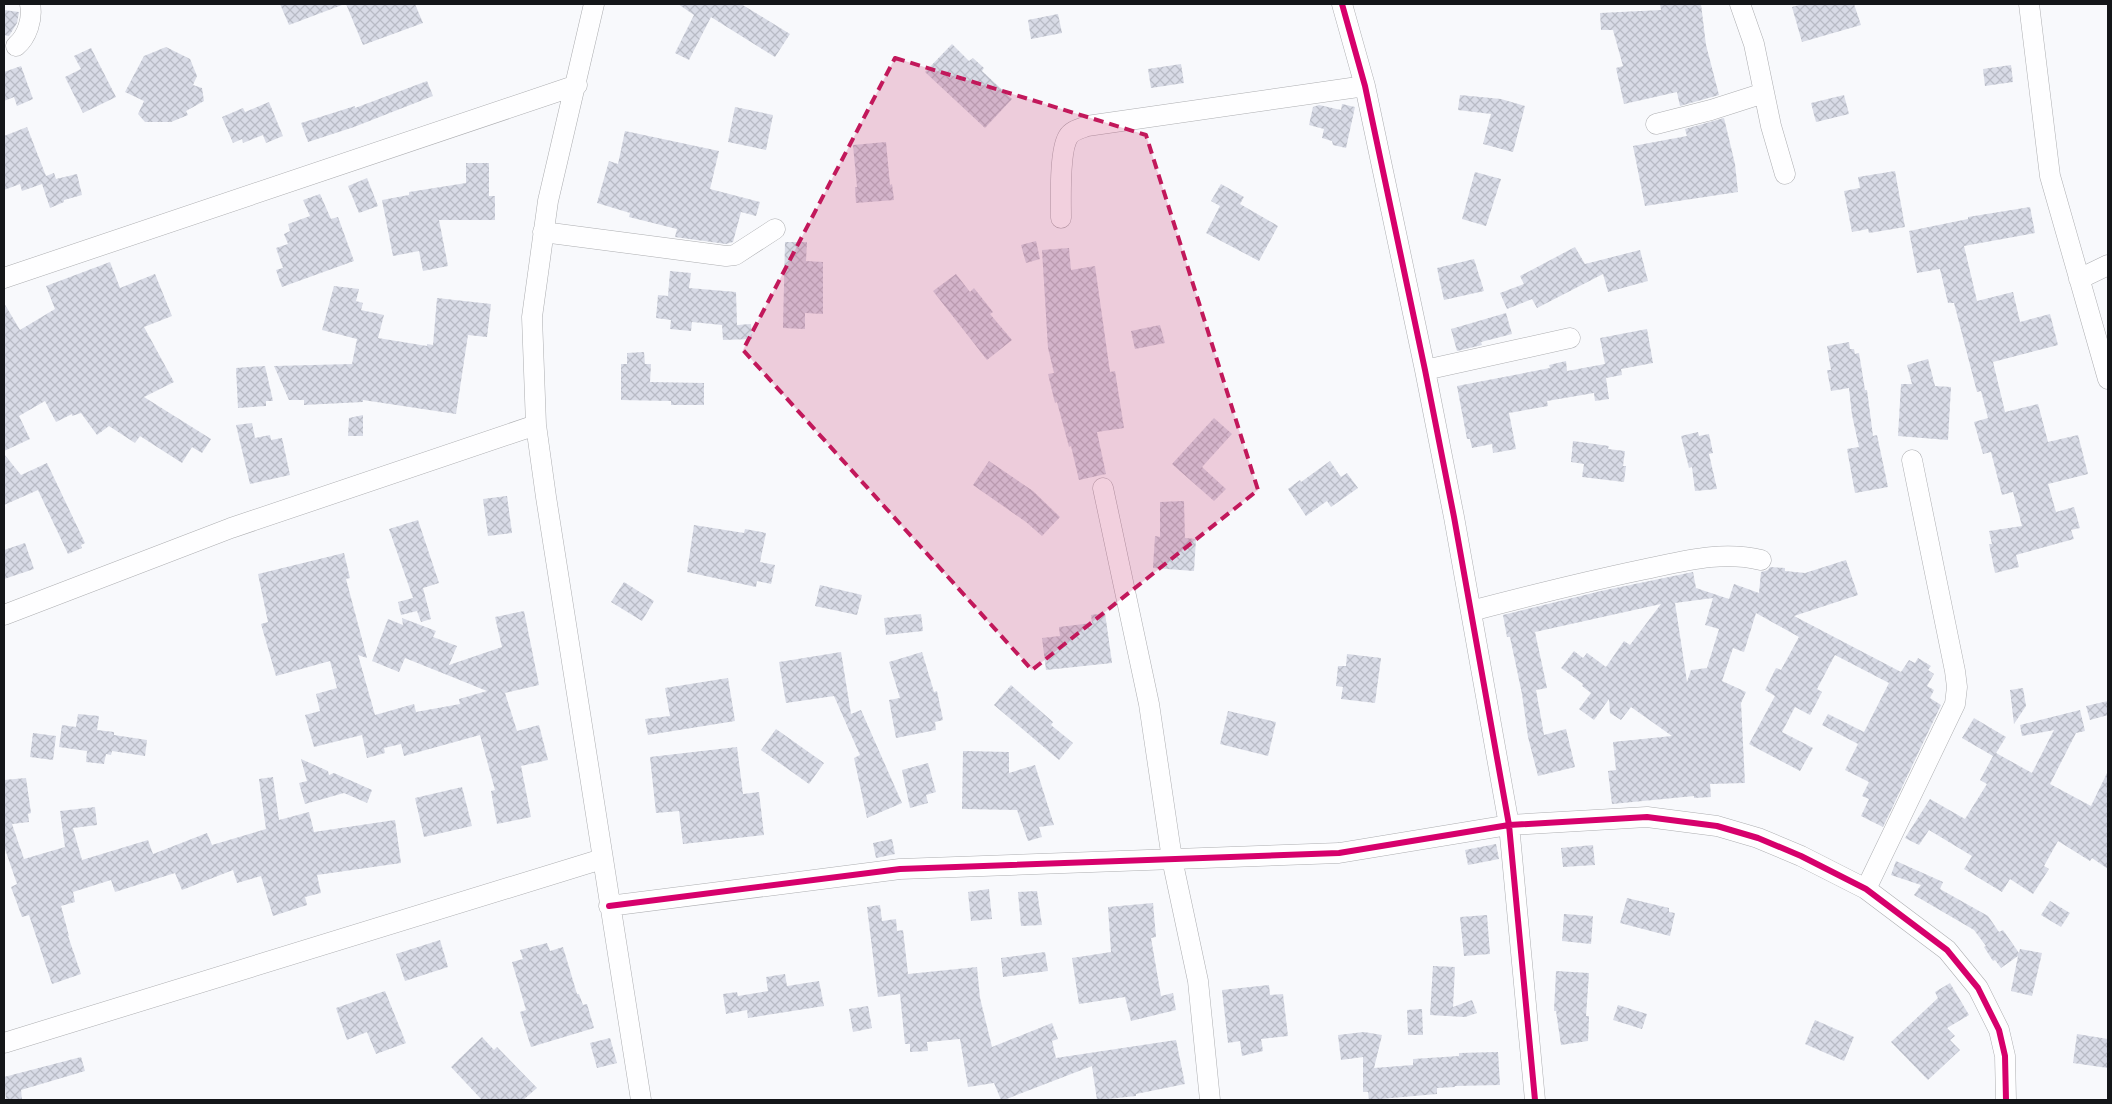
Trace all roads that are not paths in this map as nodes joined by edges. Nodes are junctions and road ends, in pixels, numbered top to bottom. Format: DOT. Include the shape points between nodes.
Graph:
graph roads {
  1 [pos="30,4"];
  2 [pos="594,4"];
  3 [pos="1342,4"];
  4 [pos="1740,4"];
  5 [pos="2030,4"];
  6 [pos="16,46"];
  7 [pos="577,85"];
  8 [pos="1366,86"];
  9 [pos="1764,93"];
  10 [pos="1656,124"];
  11 [pos="1785,174"];
  12 [pos="1061,218"];
  13 [pos="774,229"];
  14 [pos="543,232"];
  15 [pos="2108,265"];
  16 [pos="4,278"];
  17 [pos="2079,279"];
  18 [pos="1570,338"];
  19 [pos="1425,370"];
  20 [pos="2108,379"];
  21 [pos="536,425"];
  22 [pos="1912,460"];
  23 [pos="1103,488"];
  24 [pos="1761,560"];
  25 [pos="1471,611"];
  26 [pos="4,615"];
  27 [pos="1509,825"];
  28 [pos="602,859"];
  29 [pos="1172,859"];
  30 [pos="1866,889"];
  31 [pos="609,906"];
  32 [pos="4,1043"];
  33 [pos="641,1100"];
  34 [pos="1210,1100"];
  35 [pos="1535,1100"];
  36 [pos="2006,1100"];
  1 -- 6 [label="street" via="30,20 24,39"];
  2 -- 7 [label="street"];
  3 -- 8 [label="street"];
  4 -- 9 [label="street" via="1754,44"];
  5 -- 17 [label="street" via="2050,176"];
  7 -- 14 [label="street"];
  7 -- 16 [label="street"];
  8 -- 12 [label="street" via="1073,130 1067,138 1062,164"];
  8 -- 19 [label="street"];
  9 -- 10 [label="street"];
  9 -- 11 [label="street"];
  13 -- 14 [label="street" via="735,254 726,256"];
  14 -- 21 [label="street" via="532,317"];
  15 -- 17 [label="street"];
  17 -- 20 [label="street"];
  18 -- 19 [label="street"];
  19 -- 25 [label="street"];
  21 -- 26 [label="street" via="231,528"];
  21 -- 28 [label="street"];
  22 -- 30 [label="street" via="1955,670 1957,697"];
  23 -- 29 [label="street" via="1148,704"];
  24 -- 25 [label="street" via="1744,556 1705,558 1573,584"];
  25 -- 27 [label="street"];
  27 -- 29 [label="street" via="1339,853"];
  27 -- 30 [label="street" via="1647,817 1717,826 1767,841"];
  27 -- 35 [label="street"];
  28 -- 31 [label="street"];
  28 -- 32 [label="street"];
  29 -- 31 [label="street" via="900,869"];
  29 -- 34 [label="street" via="1198,981"];
  30 -- 36 [label="street" via="1947,950 1978,988 1999,1030 2005,1056"];
  31 -- 33 [label="street"];
}
